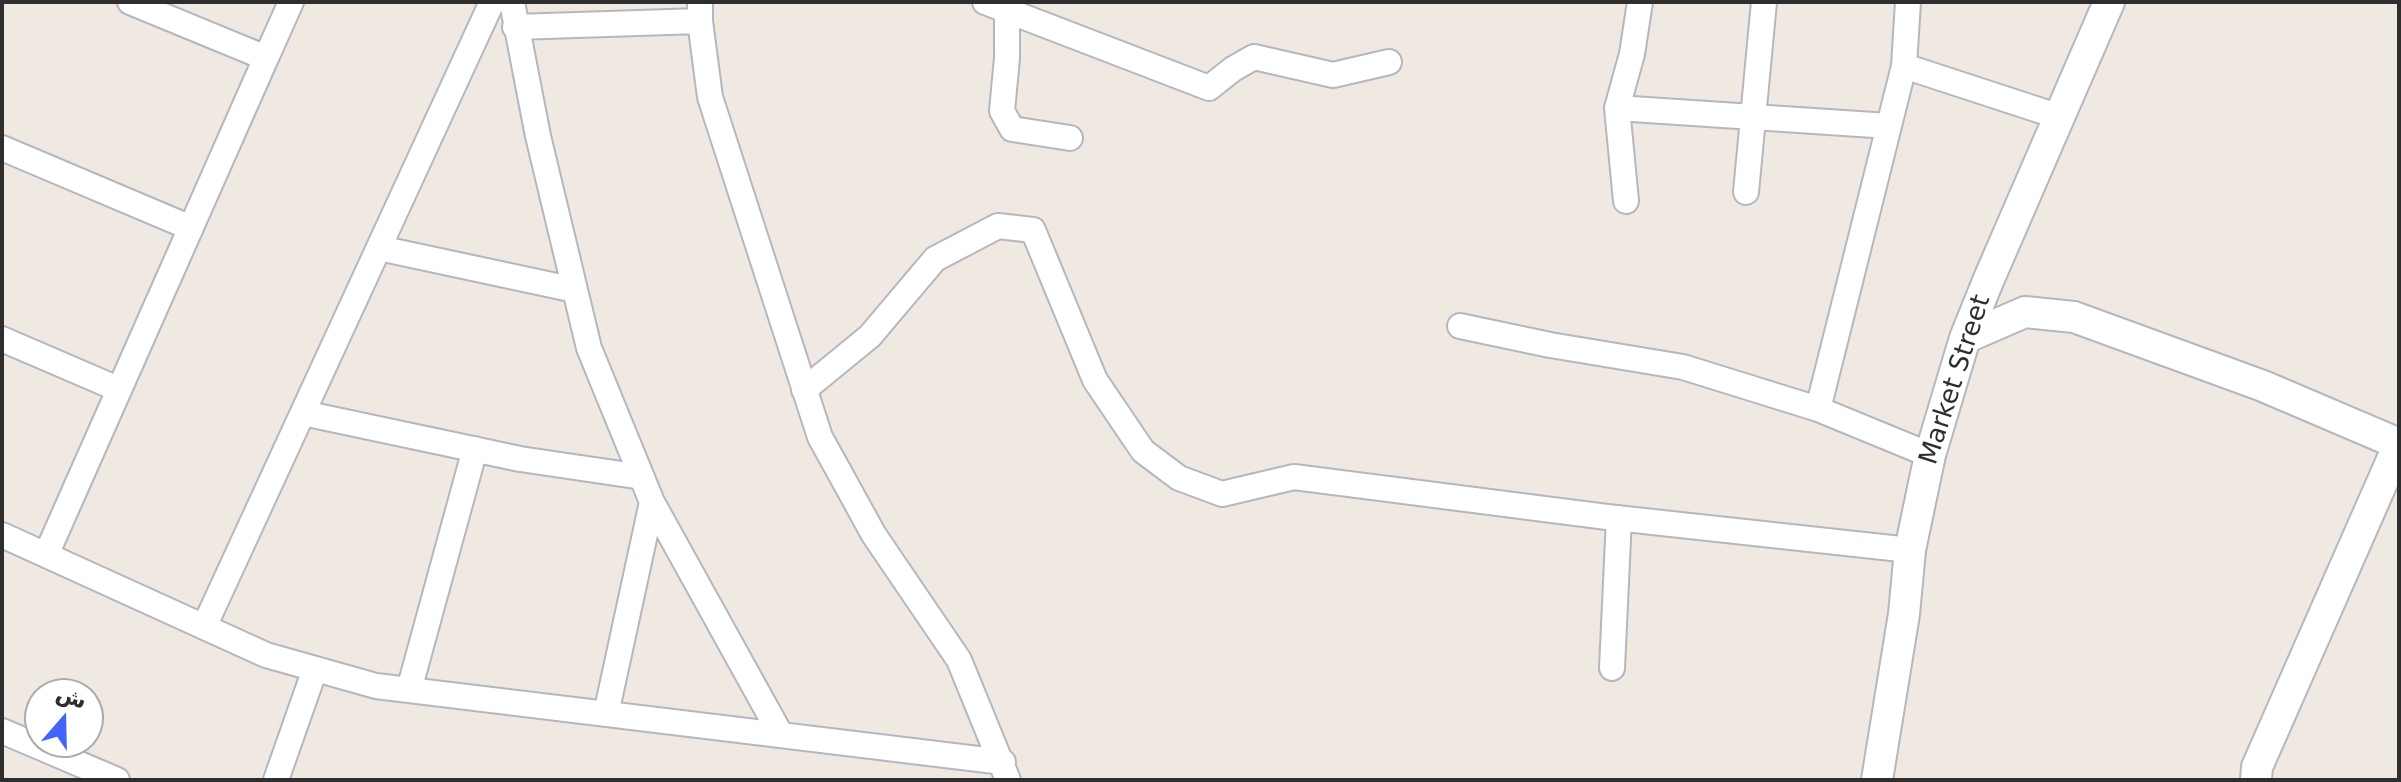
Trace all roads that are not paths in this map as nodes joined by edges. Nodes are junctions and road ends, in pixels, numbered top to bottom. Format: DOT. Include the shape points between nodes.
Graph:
graph roads {
  1 [pos="130,2"];
  2 [pos="291,2"];
  3 [pos="492,2"];
  4 [pos="512,2"];
  5 [pos="1640,2"];
  6 [pos="1764,2"];
  7 [pos="1908,2"];
  8 [pos="2109,2"];
  9 [pos="996,6"];
  10 [pos="700,12"];
  11 [pos="515,27"];
  12 [pos="266,58"];
  13 [pos="1389,62"];
  14 [pos="1904,66"];
  15 [pos="1617,108"];
  16 [pos="1753,117"];
  17 [pos="2060,117"];
  18 [pos="1889,126"];
  19 [pos="1070,138"];
  20 [pos="2,148"];
  21 [pos="1746,192"];
  22 [pos="1626,201"];
  23 [pos="191,228"];
  24 [pos="379,248"];
  25 [pos="575,290"];
  26 [pos="1460,326"];
  27 [pos="1965,338"];
  28 [pos="2,339"];
  29 [pos="118,389"];
  30 [pos="804,390"];
  31 [pos="1818,409"];
  32 [pos="303,413"];
  33 [pos="2399,444"];
  34 [pos="475,449"];
  35 [pos="1930,455"];
  36 [pos="642,477"];
  37 [pos="652,502"];
  38 [pos="1619,518"];
  39 [pos="2,535"];
  40 [pos="1910,550"];
  41 [pos="46,555"];
  42 [pos="204,627"];
  43 [pos="1612,668"];
  44 [pos="315,669"];
  45 [pos="409,690"];
  46 [pos="606,714"];
  47 [pos="2,731"];
  48 [pos="781,735"];
  49 [pos="1006,771"];
  50 [pos="117,780"];
  51 [pos="276,780"];
  52 [pos="1877,780"];
  53 [pos="2256,780"];
  1 -- 12 [label="street"];
  2 -- 12 [label="street"];
  3 -- 24 [label="street"];
  4 -- 11 [label="street"];
  5 -- 15 [label="street"];
  6 -- 16 [label="street"];
  7 -- 14 [label="street"];
  8 -- 17 [label="street, Market Street"];
  9 -- 13 [label="street" via="1209,88 1254,57 1333,75"];
  9 -- 19 [label="street" via="1007,58 1002,111 1012,129"];
  10 -- 11 [label="street"];
  10 -- 30 [label="street" via="710,97"];
  11 -- 25 [label="street"];
  12 -- 23 [label="street"];
  14 -- 17 [label="street"];
  14 -- 18 [label="street"];
  15 -- 16 [label="street"];
  15 -- 22 [label="street"];
  16 -- 18 [label="street"];
  16 -- 21 [label="street"];
  17 -- 27 [label="street, Market Street"];
  18 -- 31 [label="street"];
  20 -- 23 [label="street"];
  23 -- 29 [label="street"];
  24 -- 25 [label="street"];
  24 -- 32 [label="street"];
  25 -- 36 [label="street" via="589,348"];
  26 -- 31 [label="street" via="1683,367"];
  27 -- 33 [label="street" via="2025,312 2074,317 2263,386"];
  27 -- 35 [label="street, Market Street"];
  28 -- 29 [label="street"];
  29 -- 41 [label="street"];
  30 -- 38 [label="street" via="870,336 935,259 998,226 1033,230 1095,380 1143,451 1179,478 1222,494 1294,477"];
  30 -- 49 [label="street" via="820,437 874,535 959,660"];
  31 -- 35 [label="street"];
  32 -- 34 [label="street"];
  32 -- 42 [label="street"];
  33 -- 53 [label="street" via="2257,767"];
  34 -- 36 [label="street"];
  34 -- 45 [label="street"];
  35 -- 40 [label="street, Market Street"];
  36 -- 37 [label="street"];
  37 -- 46 [label="street"];
  37 -- 48 [label="street"];
  38 -- 40 [label="street"];
  38 -- 43 [label="street"];
  39 -- 41 [label="street"];
  40 -- 52 [label="street, Market Street"];
  41 -- 42 [label="street"];
  42 -- 44 [label="street" via="266,655"];
  44 -- 45 [label="street"];
  44 -- 51 [label="street"];
  45 -- 46 [label="street"];
  46 -- 48 [label="street"];
  47 -- 50 [label="street"];
  48 -- 49 [label="street"];
}
